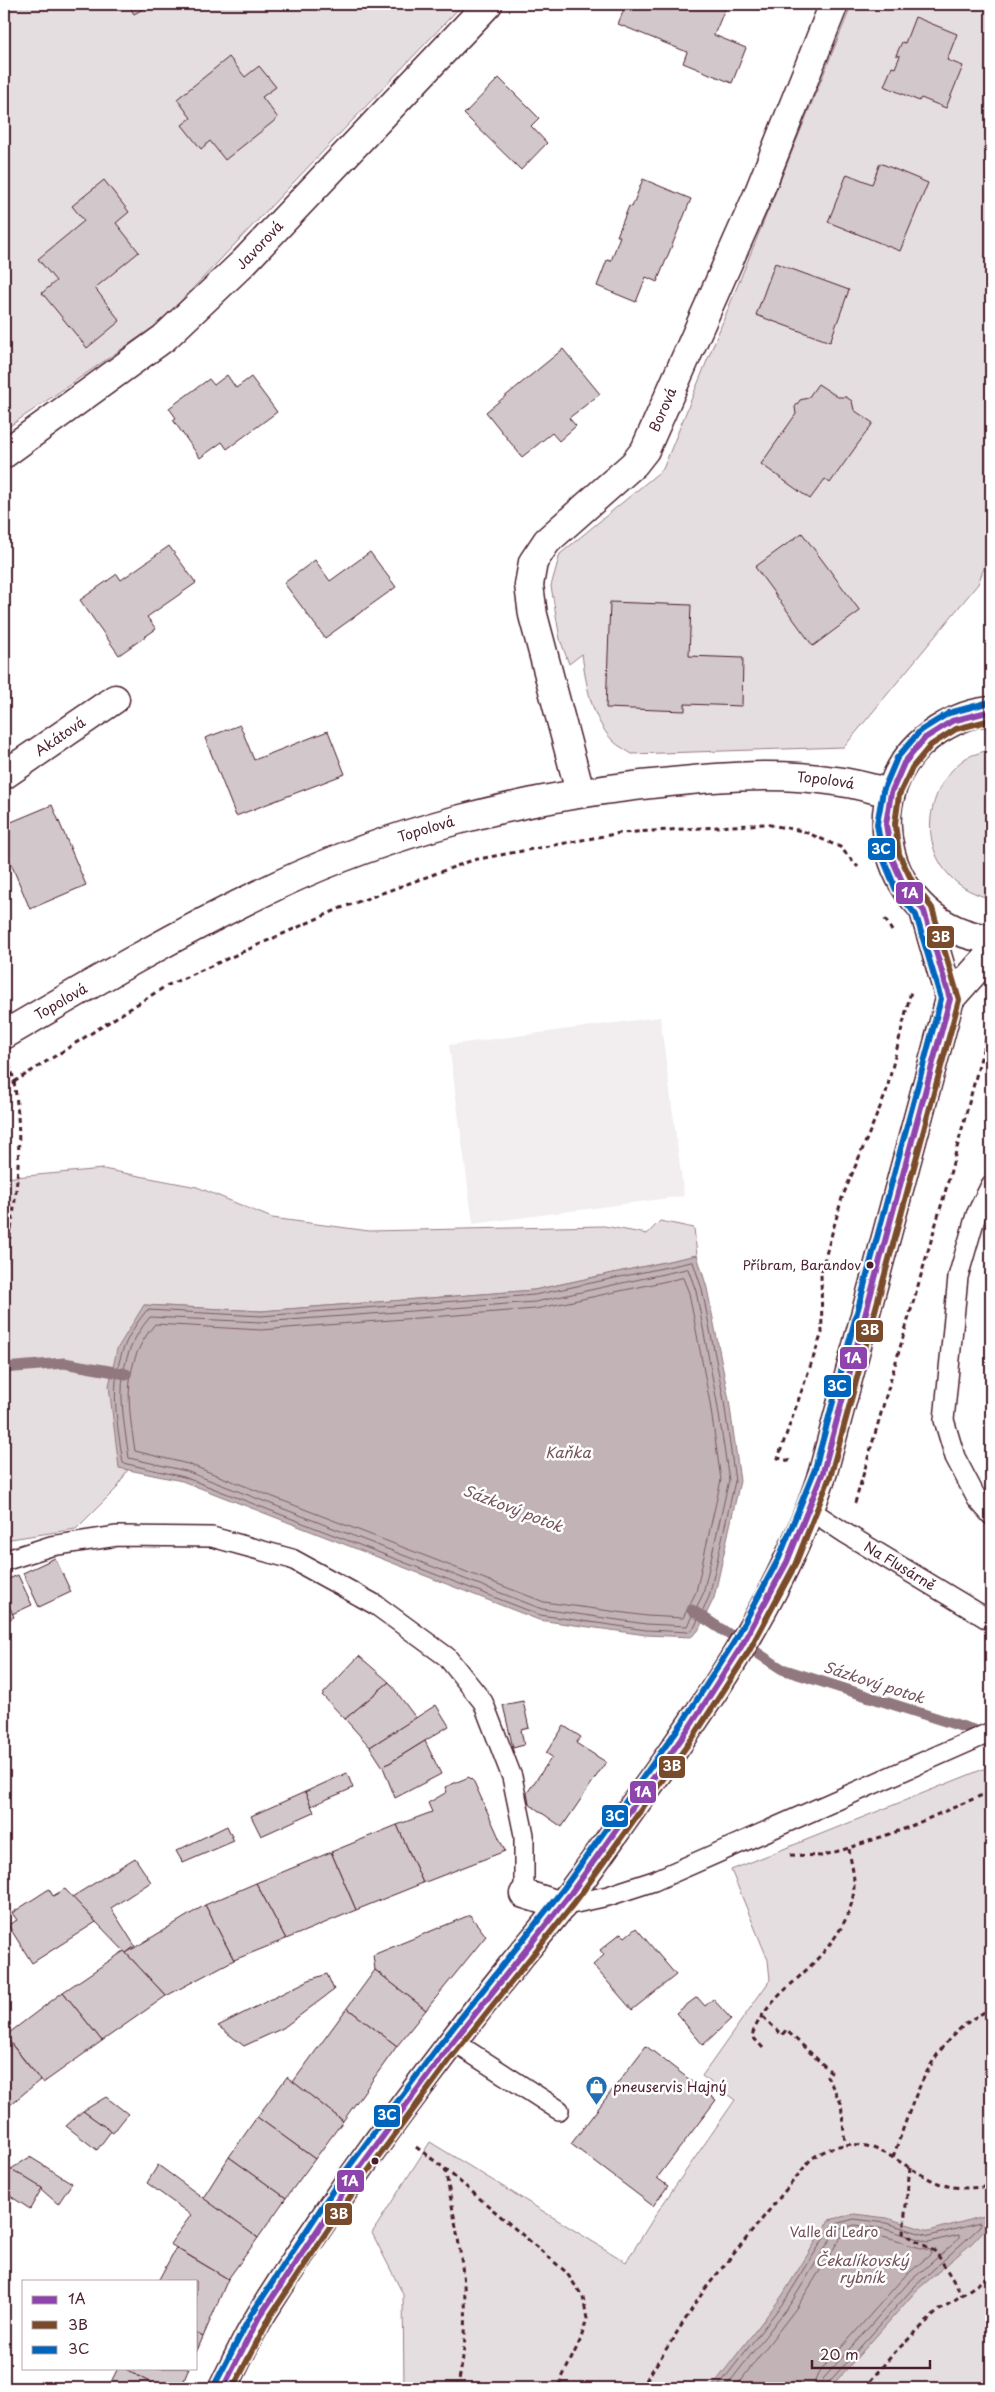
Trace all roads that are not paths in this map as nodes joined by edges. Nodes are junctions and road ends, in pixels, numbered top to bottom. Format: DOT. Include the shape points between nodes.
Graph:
graph roads {
  1 [pos="488,4"];
  2 [pos="834,4"];
  3 [pos="4,454"];
  4 [pos="115,699"];
  5 [pos="989,709"];
  6 [pos="4,774"];
  7 [pos="580,792"];
  8 [pos="891,793"];
  9 [pos="924,911"];
  10 [pos="991,939"];
  11 [pos="991,954"];
  12 [pos="950,999"];
  13 [pos="4,1035"];
  14 [pos="991,1185"];
  15 [pos="810,1510"];
  16 [pos="991,1515"];
  17 [pos="4,1561"];
  18 [pos="991,1621"];
  19 [pos="991,1732"];
  20 [pos="524,1894"];
  21 [pos="562,1906"];
  22 [pos="454,2042"];
  23 [pos="559,2110"];
  24 [pos="223,2388"];
  1 -- 3 [label="street, Javorová" via="244,262 171,331"];
  2 -- 7 [label="street, Borová" via="757,197 645,450 634,464 547,541 533,562 530,585 533,616"];
  4 -- 6 [label="street, Akátová"];
  5 -- 8 [label="street" via="952,721 925,738 904,763"];
  7 -- 8 [label="street, Topolová" via="719,776 776,776 836,780"];
  7 -- 13 [label="street, Topolová" via="442,824 280,884 149,950"];
  8 -- 9 [label="street" via="886,824 891,856 904,886"];
  9 -- 10 [label="street" via="948,928"];
  9 -- 12 [label="street"];
  11 -- 12 [label="street"];
  12 -- 15 [label="street"];
  14 -- 16 [label="lane" via="976,1215 958,1276 944,1420 955,1457 976,1499"];
  15 -- 18 [label="lane, Na Flusárně"];
  15 -- 21 [label="street" via="781,1578 702,1711"];
  17 -- 20 [label="lane" via="50,1546 117,1536 212,1537 292,1559 376,1605 447,1657 483,1702 512,1777 524,1835"];
  19 -- 21 [label="lane" via="654,1882"];
  20 -- 21 [label="street"];
  21 -- 22 [label="street"];
  22 -- 23 [label="lane"];
  22 -- 24 [label="street" via="325,2217 262,2312"];
}
